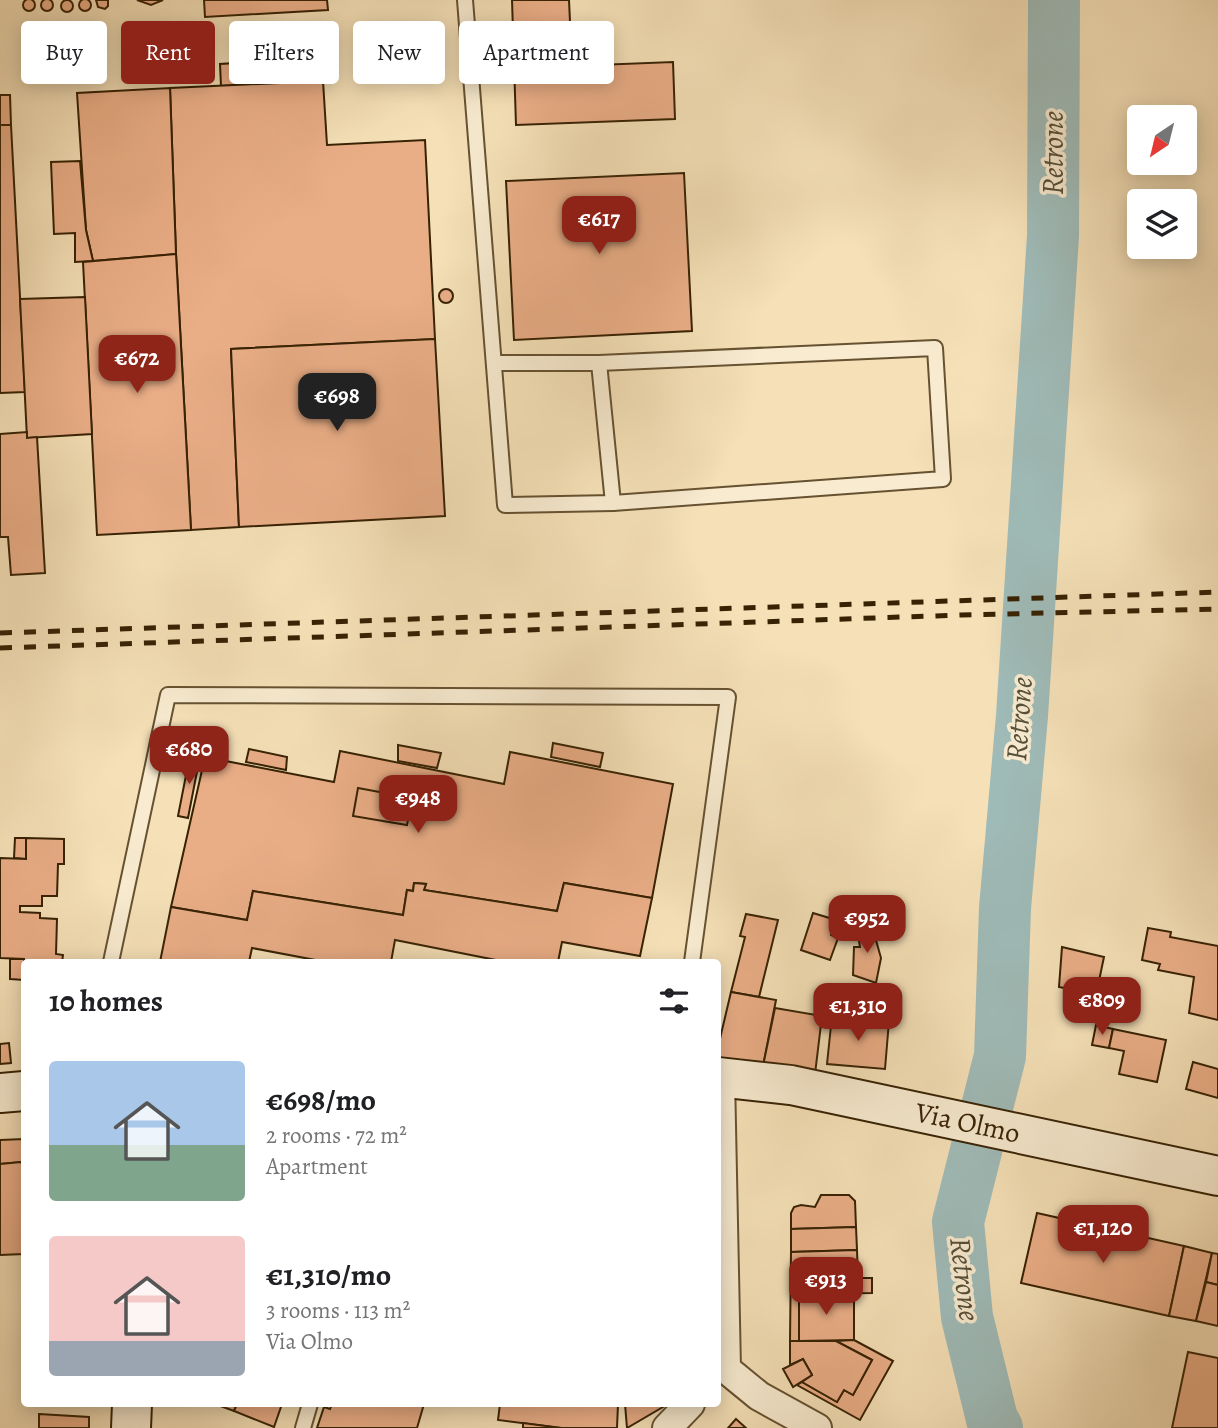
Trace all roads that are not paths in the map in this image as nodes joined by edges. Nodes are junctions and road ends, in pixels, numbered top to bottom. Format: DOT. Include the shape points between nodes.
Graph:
graph roads {
  1 [pos="465,0"];
  2 [pos="494,363"];
  3 [pos="599,363"];
  4 [pos="613,503"];
  5 [pos="112,959"];
  6 [pos="692,959"];
  7 [pos="721,1077"];
  8 [pos="21,1091"];
  9 [pos="0,1093"];
  10 [pos="1218,1176"];
  11 [pos="721,1274"];
  12 [pos="722,1373"];
  13 [pos="132,1407"];
  14 [pos="309,1407"];
  15 [pos="687,1407"];
  16 [pos="131,1428"];
  17 [pos="303,1428"];
  18 [pos="667,1428"];
  19 [pos="817,1428"];
  1 -- 2 [label="lane"];
  2 -- 3 [label="lane"];
  2 -- 4 [label="lane" via="505,505"];
  3 -- 4 [label="lane"];
  3 -- 4 [label="lane" via="934,348 943,479"];
  5 -- 6 [label="lane" via="168,695 728,697"];
  7 -- 10 [label="main road, Via Olmo" via="791,1085"];
  8 -- 9 [label="main road"];
  11 -- 12 [label="street"];
  12 -- 19 [label="street"];
  13 -- 16 [label="main road"];
  14 -- 17 [label="lane"];
  15 -- 18 [label="street"];
}
